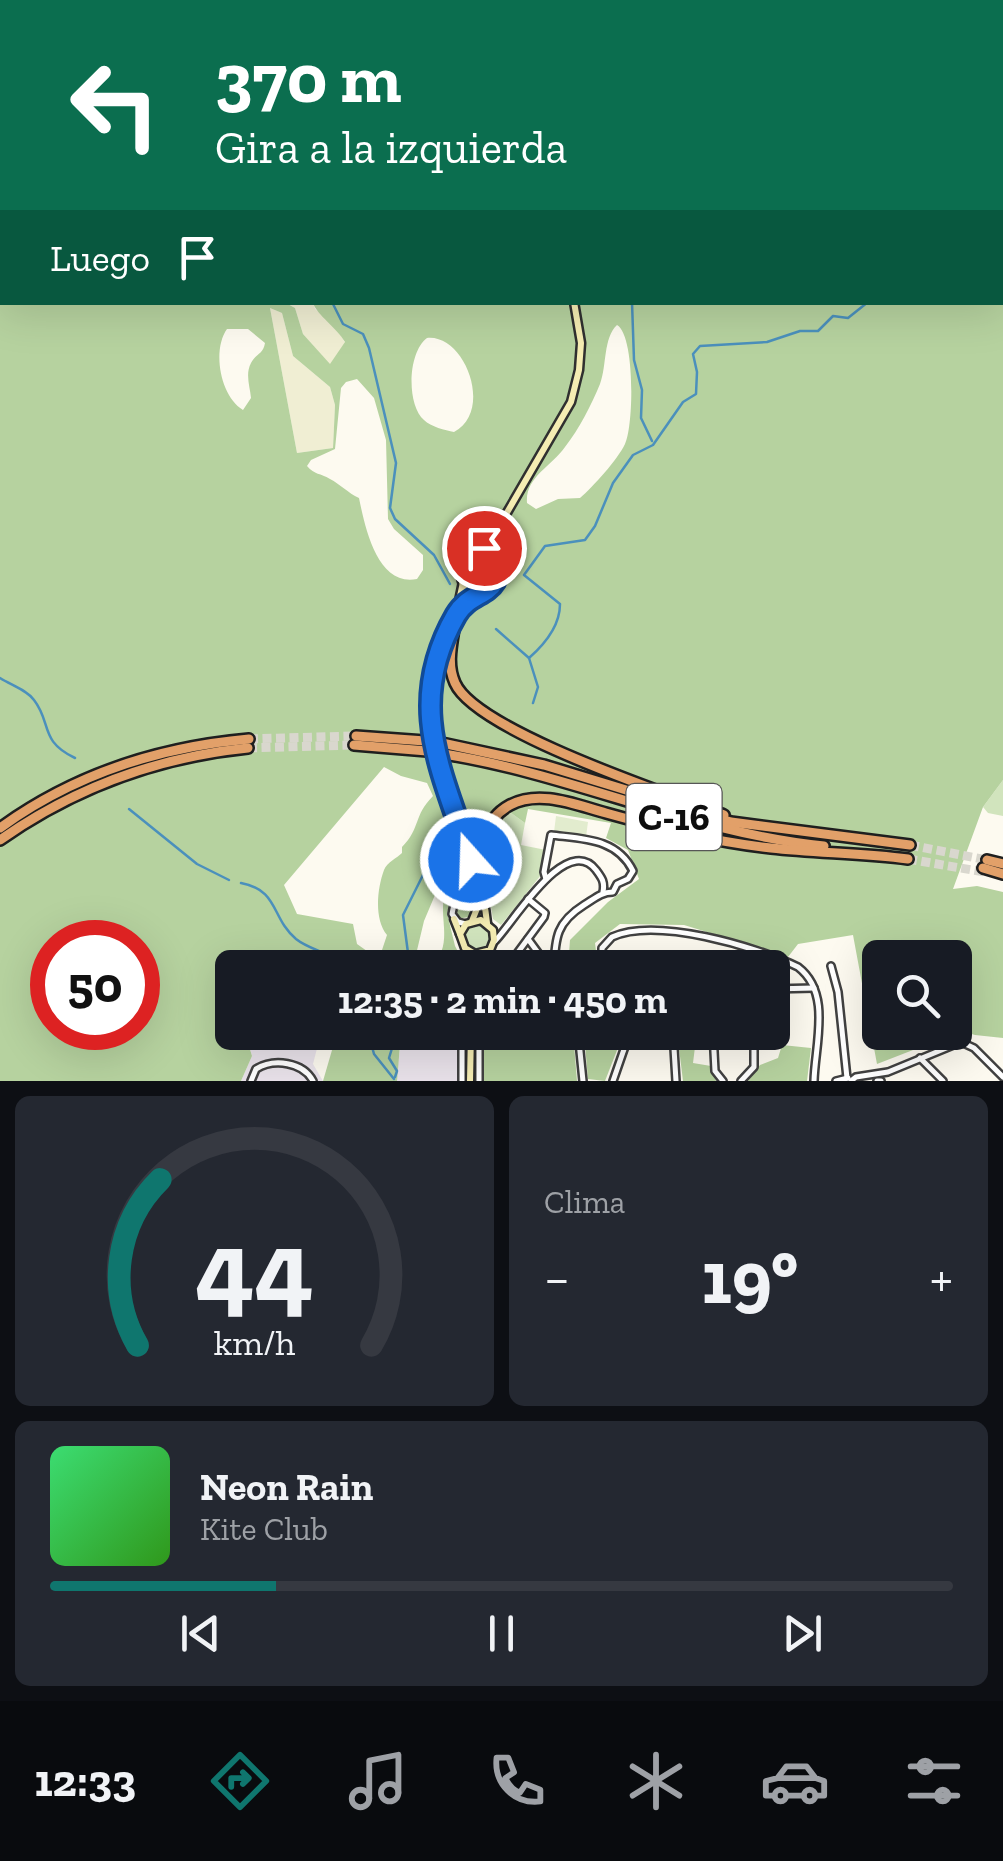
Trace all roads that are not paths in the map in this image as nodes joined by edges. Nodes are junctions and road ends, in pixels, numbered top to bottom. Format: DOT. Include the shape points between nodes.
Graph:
graph roads {
  1 [pos="575,305"];
  2 [pos="494,535"];
  3 [pos="474,560"];
  4 [pos="493,568"];
  5 [pos="462,582"];
  6 [pos="477,593"];
  7 [pos="456,614"];
  8 [pos="355,740"];
  9 [pos="443,748"];
  10 [pos="745,824"];
  11 [pos="0,828"];
  12 [pos="0,840"];
  13 [pos="909,853"];
  14 [pos="985,867"];
  15 [pos="1002,870"];
  16 [pos="476,875"];
  17 [pos="546,879"];
  18 [pos="603,880"];
  19 [pos="458,884"];
  20 [pos="617,884"];
  21 [pos="603,892"];
  22 [pos="484,894"];
  23 [pos="528,899"];
  24 [pos="515,915"];
  25 [pos="454,919"];
  26 [pos="470,922"];
  27 [pos="488,924"];
  28 [pos="460,934"];
  29 [pos="528,939"];
  30 [pos="493,943"];
  31 [pos="469,950"];
  32 [pos="488,950"];
  33 [pos="520,950"];
  34 [pos="536,950"];
  35 [pos="555,950"];
  36 [pos="602,950"];
  37 [pos="743,950"];
  38 [pos="790,963"];
  39 [pos="831,966"];
  40 [pos="815,988"];
  41 [pos="790,989"];
  42 [pos="462,1050"];
  43 [pos="471,1050"];
  44 [pos="479,1050"];
  45 [pos="580,1050"];
  46 [pos="624,1050"];
  47 [pos="674,1050"];
  48 [pos="714,1050"];
  49 [pos="755,1050"];
  50 [pos="920,1058"];
  51 [pos="889,1072"];
  52 [pos="1003,1077"];
  53 [pos="814,1079"];
  54 [pos="851,1079"];
  55 [pos="251,1081"];
  56 [pos="313,1081"];
  57 [pos="462,1081"];
  58 [pos="470,1081"];
  59 [pos="478,1081"];
  60 [pos="583,1081"];
  61 [pos="613,1081"];
  62 [pos="676,1081"];
  63 [pos="722,1081"];
  64 [pos="741,1081"];
  65 [pos="823,1081"];
  66 [pos="836,1081"];
  67 [pos="881,1081"];
  68 [pos="943,1081"];
  1 -- 2 [label="main road" via="581,343 574,394"];
  2 -- 3 [label="main road"];
  2 -- 4 [label="main road"];
  3 -- 4 [label="main road"];
  3 -- 5 [label="main road"];
  4 -- 6 [label="main road" via="493,584"];
  5 -- 6 [label="main road"];
  5 -- 7 [label="main road"];
  6 -- 7 [label="main road"];
  7 -- 10 [label="highway" via="451,671 481,712 581,760"];
  7 -- 16 [label="main road" via="433,681 432,736"];
  8 -- 9 [label="highway, C-16, bridge"];
  9 -- 10 [label="highway, C-16" via="529,761"];
  9 -- 13 [label="highway, C-16" via="742,834"];
  10 -- 13 [label="highway, C-16"];
  11 -- 12 [label="highway" via="51,796 122,765 185,747 249,743 112,779"];
  13 -- 22 [label="highway" via="718,840 532,798 506,807 489,825 482,850"];
  14 -- 15 [label="highway"];
  16 -- 22 [label="main road"];
  16 -- 26 [label="main road" via="478,906"];
  17 -- 18 [label="street" via="579,860"];
  17 -- 20 [label="street" via="551,835 613,846 633,871"];
  17 -- 23 [label="street"];
  18 -- 20 [label="street"];
  18 -- 21 [label="street"];
  19 -- 25 [label="street"];
  20 -- 21 [label="street"];
  21 -- 35 [label="street" via="561,924"];
  22 -- 27 [label="main road"];
  23 -- 24 [label="street"];
  23 -- 29 [label="street" via="545,913"];
  24 -- 27 [label="street" via="503,926"];
  24 -- 30 [label="street"];
  25 -- 26 [label="street"];
  25 -- 28 [label="main road"];
  26 -- 27 [label="main road"];
  26 -- 28 [label="main road"];
  27 -- 30 [label="main road"];
  28 -- 31 [label="main road"];
  29 -- 33 [label="street"];
  29 -- 34 [label="street"];
  30 -- 32 [label="main road"];
  36 -- 37 [label="street" via="612,937 672,930"];
  38 -- 40 [label="street"];
  39 -- 54 [label="street"];
  40 -- 41 [label="street"];
  40 -- 53 [label="street"];
  42 -- 57 [label="street"];
  43 -- 58 [label="main road"];
  44 -- 59 [label="street"];
  45 -- 60 [label="street"];
  46 -- 61 [label="street"];
  47 -- 62 [label="street"];
  48 -- 63 [label="street"];
  49 -- 64 [label="street" via="750,1074"];
  50 -- 51 [label="street"];
  50 -- 52 [label="street" via="951,1043 968,1043"];
  50 -- 68 [label="street"];
  51 -- 54 [label="street"];
  51 -- 67 [label="street"];
  53 -- 65 [label="street"];
  54 -- 66 [label="street"];
  55 -- 56 [label="street" via="256,1069 272,1062 300,1067"];
}
